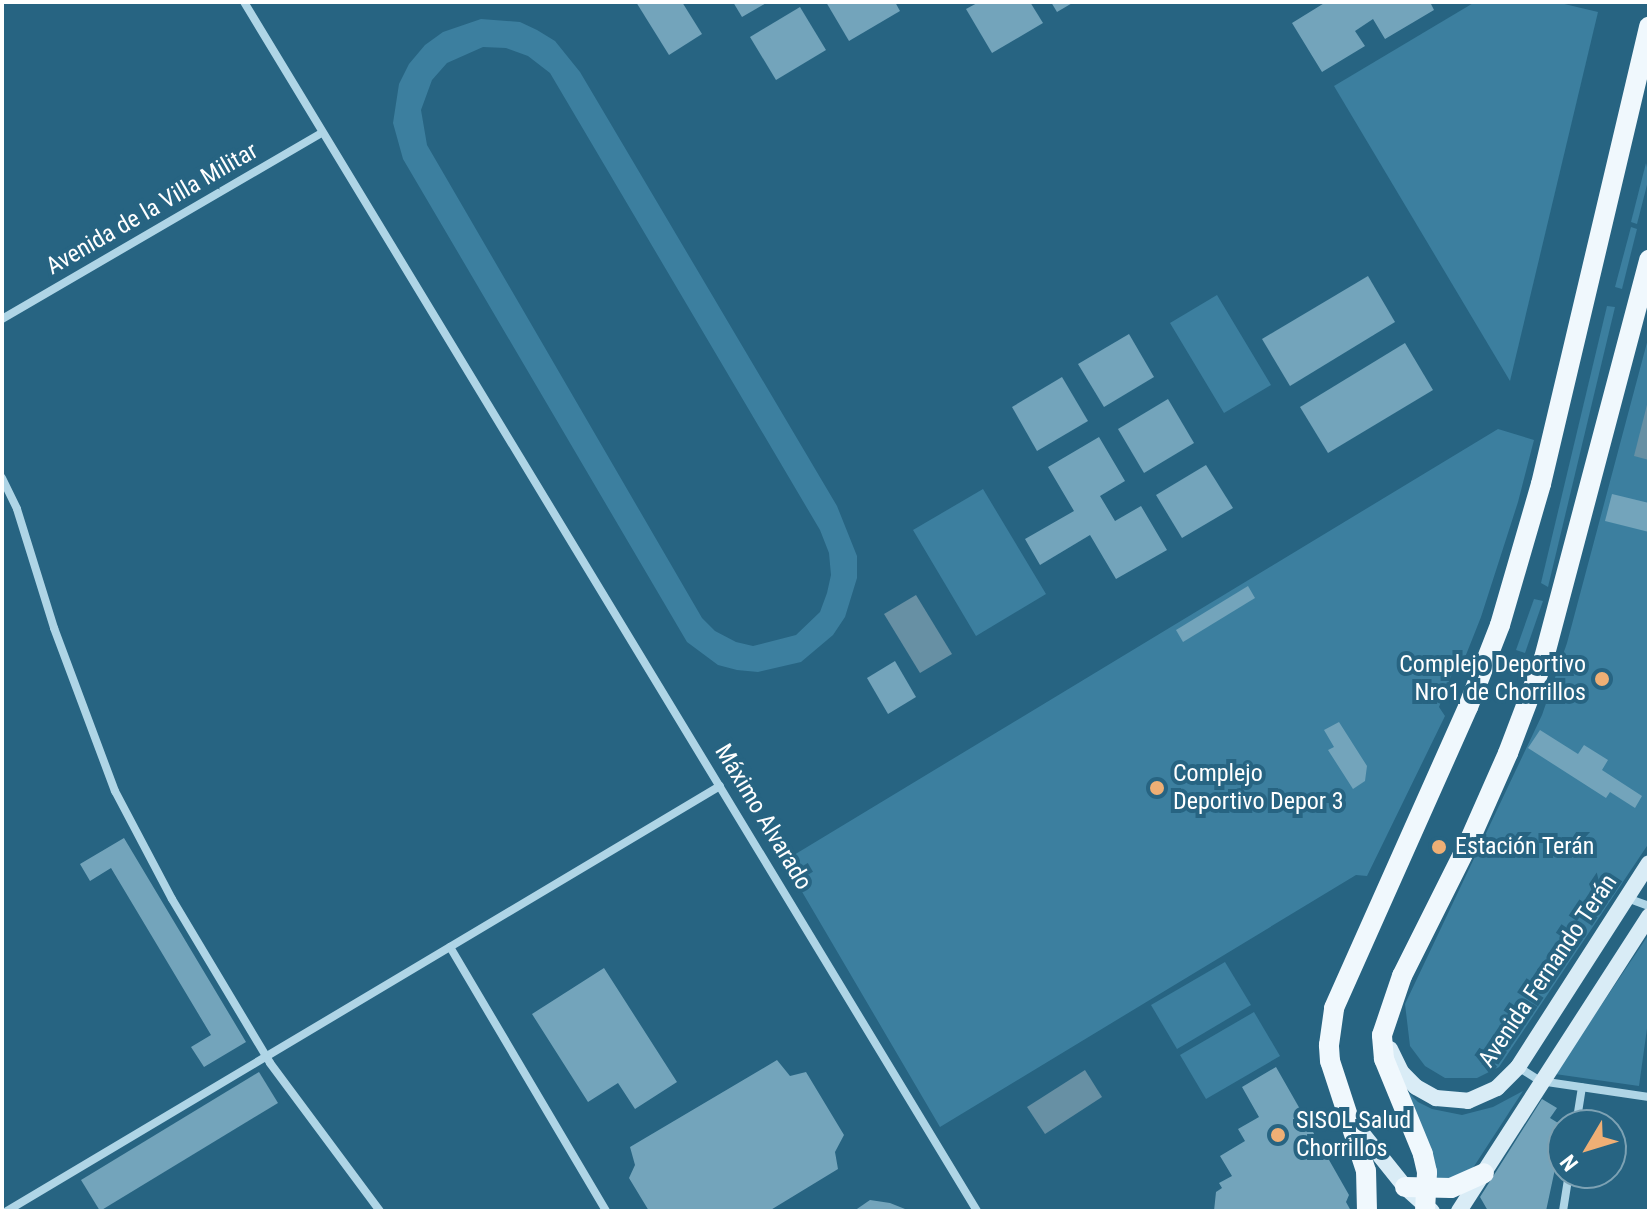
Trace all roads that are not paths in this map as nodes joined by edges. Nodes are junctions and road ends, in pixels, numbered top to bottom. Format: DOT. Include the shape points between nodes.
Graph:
graph roads {
  1 [pos="244,2"];
  2 [pos="1649,27"];
  3 [pos="322,133"];
  4 [pos="1649,260"];
  5 [pos="2,319"];
  6 [pos="2,478"];
  7 [pos="720,786"];
  8 [pos="1649,863"];
  9 [pos="1627,898"];
  10 [pos="1649,906"];
  11 [pos="1649,916"];
  12 [pos="450,947"];
  13 [pos="1386,1019"];
  14 [pos="266,1056"];
  15 [pos="1518,1067"];
  16 [pos="1540,1081"];
  17 [pos="1582,1087"];
  18 [pos="1649,1097"];
  19 [pos="1343,1107"];
  20 [pos="1579,1109"];
  21 [pos="1484,1173"];
  22 [pos="1405,1187"];
  23 [pos="1566,1189"];
  24 [pos="1427,1204"];
  25 [pos="7,1211"];
  26 [pos="380,1211"];
  27 [pos="606,1211"];
  28 [pos="977,1211"];
  29 [pos="1367,1211"];
  30 [pos="1459,1211"];
  31 [pos="1563,1211"];
  1 -- 3 [label="street, Máximo Alvarado"];
  2 -- 19 [label="main road" via="1541,484 1500,625 1334,1008 1329,1045"];
  3 -- 5 [label="street, Avenida de la Villa Militar"];
  3 -- 7 [label="street, Máximo Alvarado"];
  4 -- 13 [label="main road" via="1544,658 1497,780"];
  6 -- 14 [label="street" via="115,791"];
  7 -- 12 [label="street"];
  7 -- 28 [label="street, Máximo Alvarado"];
  8 -- 9 [label="main road, Avenida Fernando Terán"];
  9 -- 10 [label="street"];
  9 -- 15 [label="main road, Avenida Fernando Terán"];
  11 -- 16 [label="main road"];
  12 -- 14 [label="street"];
  12 -- 27 [label="street"];
  13 -- 15 [label="main road, Avenida Fernando Terán" via="1390,1050 1401,1072 1436,1098 1479,1099"];
  13 -- 24 [label="main road" via="1384,1059 1415,1131 1427,1172"];
  14 -- 25 [label="street"];
  14 -- 26 [label="street"];
  15 -- 16 [label="street"];
  16 -- 17 [label="street"];
  16 -- 21 [label="main road"];
  17 -- 18 [label="street"];
  17 -- 20 [label="street"];
  19 -- 22 [label="main road"];
  19 -- 29 [label="main road" via="1366,1171"];
  21 -- 24 [label="main road"];
  21 -- 30 [label="main road"];
  22 -- 24 [label="main road"];
  23 -- 31 [label="street"];
}
